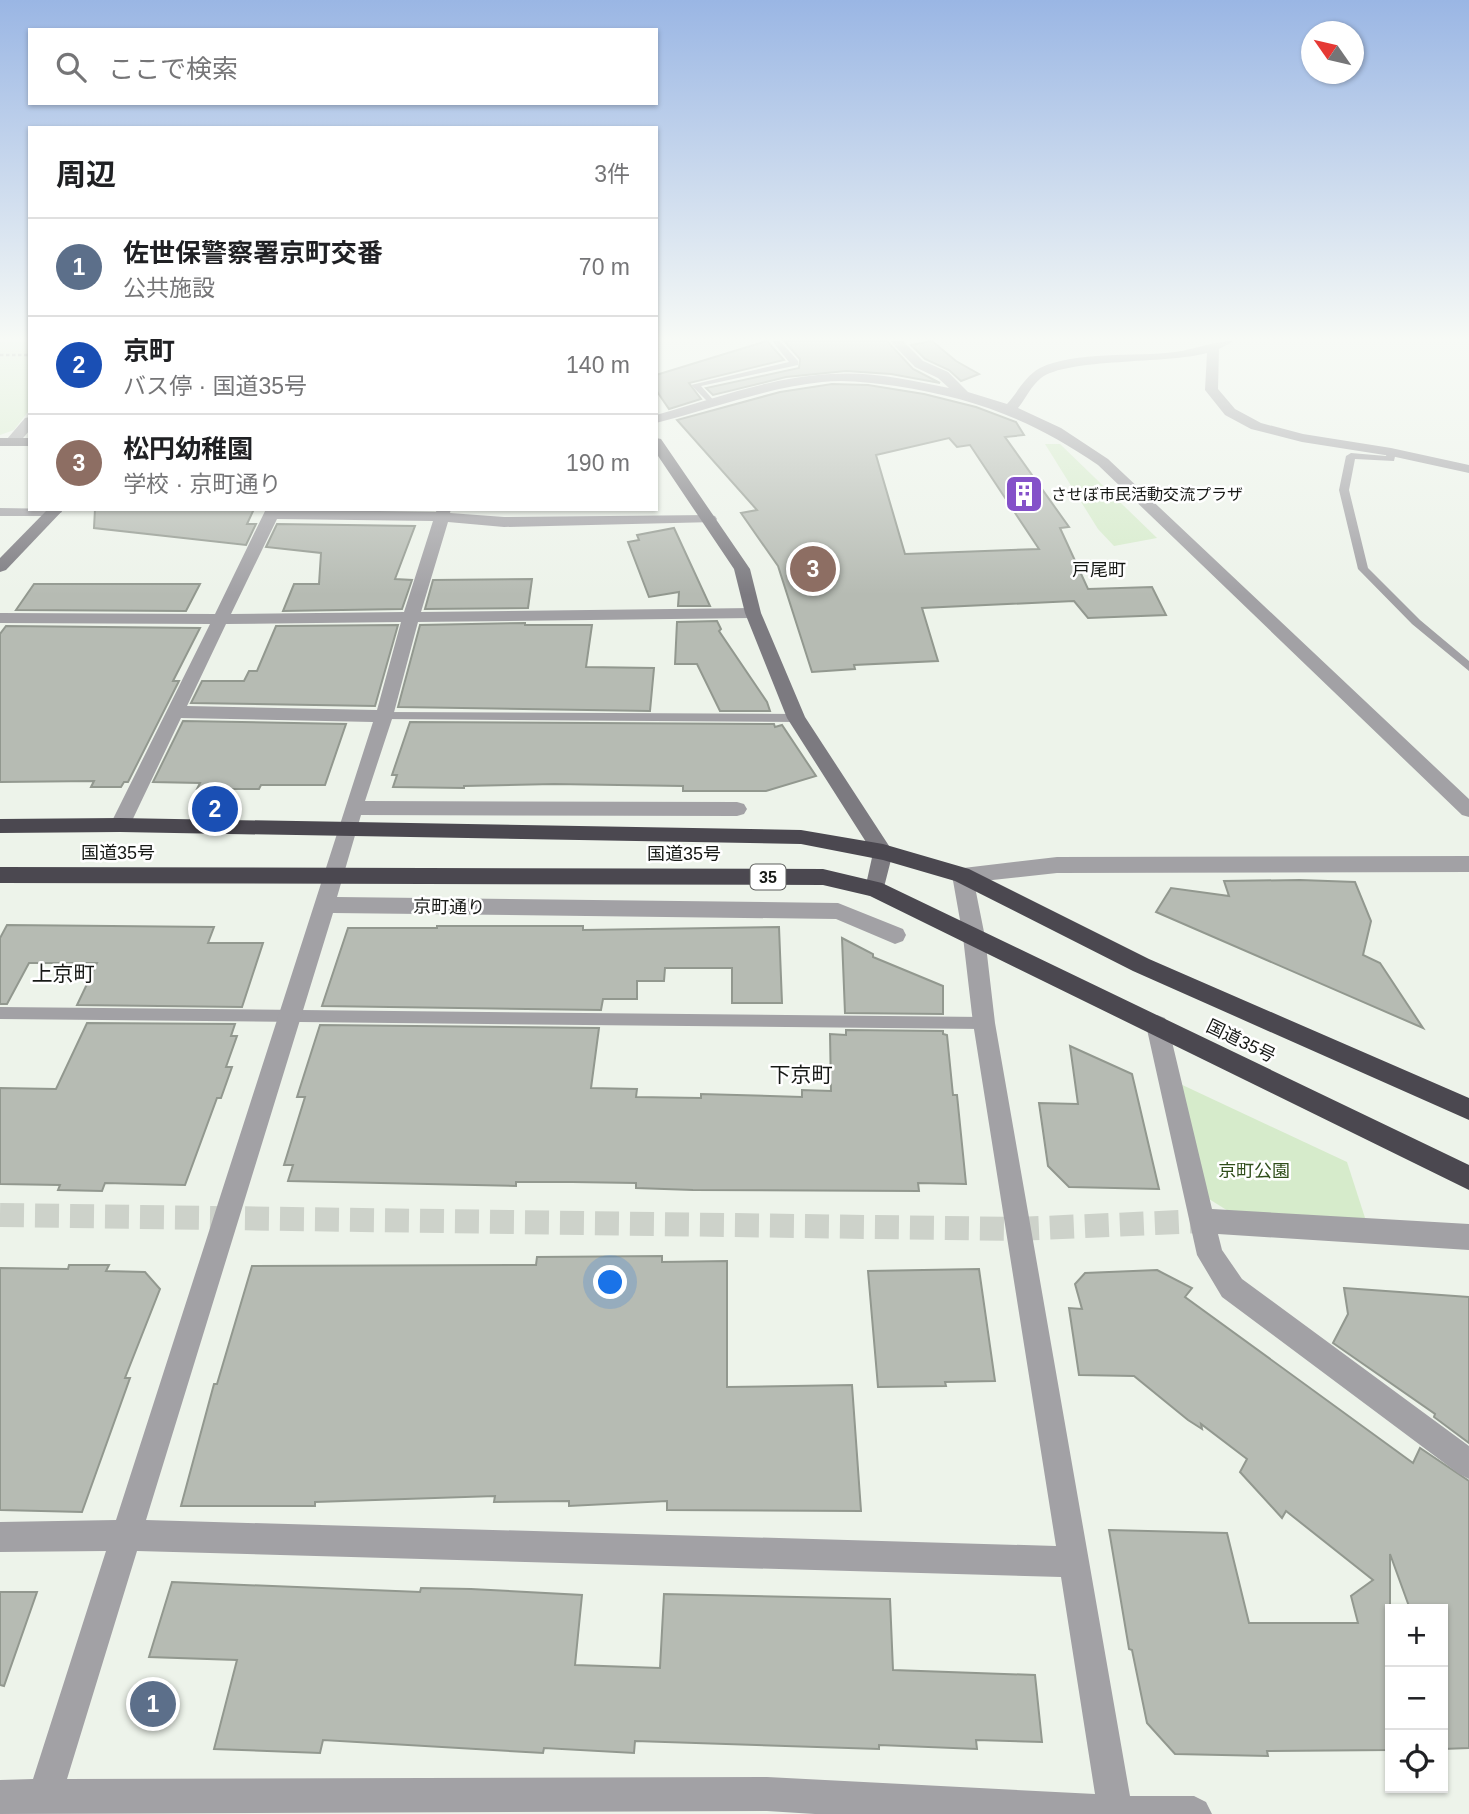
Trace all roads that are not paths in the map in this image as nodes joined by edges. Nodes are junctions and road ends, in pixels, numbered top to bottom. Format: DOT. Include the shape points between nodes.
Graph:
graph roads {
  1 [pos="25,426"];
  2 [pos="1045,426"];
  3 [pos="1255,426"];
  4 [pos="6,442"];
  5 [pos="28,442"];
  6 [pos="658,445"];
  7 [pos="1391,452"];
  8 [pos="1469,469"];
  9 [pos="28,511"];
  10 [pos="55,511"];
  11 [pos="0,512"];
  12 [pos="273,512"];
  13 [pos="443,513"];
  14 [pos="710,519"];
  15 [pos="0,567"];
  16 [pos="753,613"];
  17 [pos="411,616"];
  18 [pos="0,618"];
  19 [pos="222,619"];
  20 [pos="1469,667"];
  21 [pos="176,712"];
  22 [pos="384,716"];
  23 [pos="796,718"];
  24 [pos="352,808"];
  25 [pos="737,809"];
  26 [pos="1469,810"];
  27 [pos="120,825"];
  28 [pos="0,826"];
  29 [pos="346,829"];
  30 [pos="883,852"];
  31 [pos="1469,864"];
  32 [pos="961,874"];
  33 [pos="0,875"];
  34 [pos="334,877"];
  35 [pos="875,889"];
  36 [pos="324,905"];
  37 [pos="895,935"];
  38 [pos="974,937"];
  39 [pos="0,1013"];
  40 [pos="292,1016"];
  41 [pos="985,1023"];
  42 [pos="1157,1025"];
  43 [pos="1469,1109"];
  44 [pos="1469,1178"];
  45 [pos="1204,1221"];
  46 [pos="1469,1237"];
  47 [pos="1469,1464"];
  48 [pos="127,1535"];
  49 [pos="0,1537"];
  50 [pos="1074,1562"];
  51 [pos="0,1797"];
  52 [pos="42,1805"];
  53 [pos="1116,1813"];
  54 [pos="1194,1814"];
  1 -- 4 [label="street"];
  2 -- 26 [label="street" via="1103,462"];
  3 -- 7 [label="street"];
  4 -- 5 [label="street"];
  6 -- 14 [label="street"];
  7 -- 8 [label="street"];
  7 -- 20 [label="lane" via="1391,459 1351,456 1344,490 1363,569"];
  9 -- 11 [label="street"];
  10 -- 15 [label="street"];
  12 -- 13 [label="street"];
  12 -- 19 [label="street"];
  13 -- 14 [label="street" via="504,522"];
  13 -- 17 [label="street"];
  14 -- 16 [label="street" via="742,569"];
  16 -- 17 [label="street"];
  16 -- 23 [label="street"];
  17 -- 19 [label="street"];
  17 -- 22 [label="street"];
  18 -- 19 [label="street"];
  19 -- 21 [label="street"];
  21 -- 22 [label="street"];
  21 -- 27 [label="street"];
  22 -- 23 [label="lane"];
  22 -- 24 [label="street"];
  23 -- 30 [label="street"];
  24 -- 25 [label="street"];
  24 -- 29 [label="street"];
  27 -- 28 [label="highway, 国道35号"];
  27 -- 29 [label="highway, 国道35号"];
  29 -- 30 [label="highway, 国道35号" via="801,837"];
  29 -- 34 [label="street"];
  30 -- 32 [label="highway, 国道35号"];
  30 -- 35 [label="street"];
  31 -- 32 [label="street" via="1057,865"];
  32 -- 38 [label="street"];
  32 -- 43 [label="highway, 国道35号" via="1141,965"];
  33 -- 34 [label="highway, 国道35号 / 35"];
  34 -- 35 [label="highway, 国道35号 / 35" via="823,877"];
  34 -- 36 [label="street"];
  35 -- 38 [label="highway, 国道35号 / 35"];
  36 -- 37 [label="street, 京町通り" via="838,911"];
  36 -- 40 [label="street"];
  38 -- 41 [label="street"];
  38 -- 42 [label="highway, 国道35号 / 35"];
  39 -- 40 [label="lane"];
  40 -- 41 [label="lane"];
  40 -- 48 [label="street"];
  41 -- 50 [label="street"];
  42 -- 44 [label="highway, 国道35号 / 35"];
  42 -- 45 [label="street"];
  45 -- 46 [label="street"];
  45 -- 47 [label="street" via="1210,1255 1232,1289"];
  48 -- 49 [label="street"];
  48 -- 50 [label="street"];
  48 -- 52 [label="street"];
  50 -- 53 [label="street"];
  51 -- 52 [label="street"];
  52 -- 53 [label="street" via="767,1794"];
  53 -- 54 [label="street"];
}
